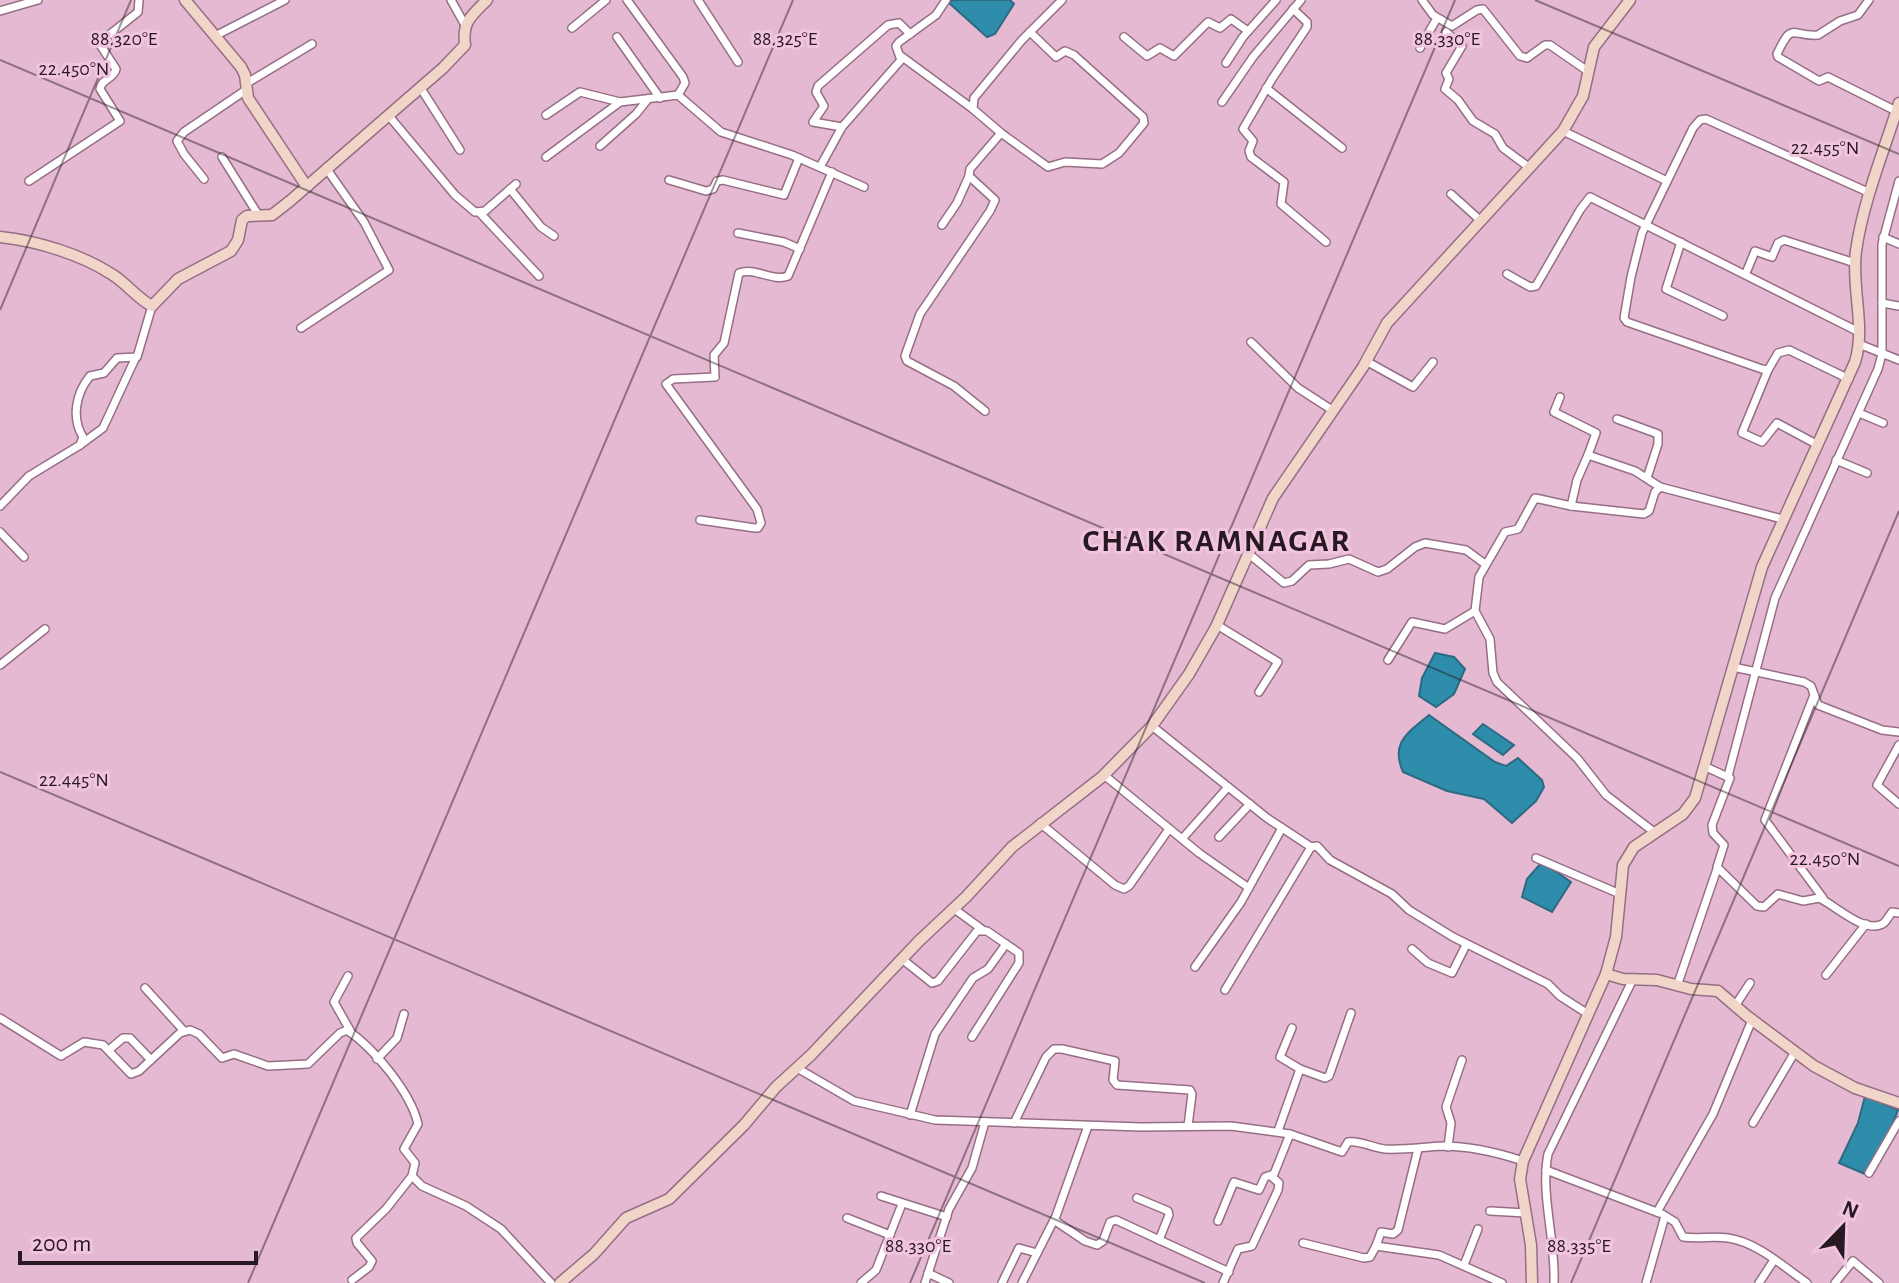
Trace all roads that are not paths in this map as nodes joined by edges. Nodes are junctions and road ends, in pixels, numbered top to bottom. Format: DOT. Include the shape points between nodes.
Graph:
graph roads {
  1 [pos="38,0"];
  2 [pos="139,0"];
  3 [pos="185,0"];
  4 [pos="285,0"];
  5 [pos="451,0"];
  6 [pos="487,0"];
  7 [pos="606,0"];
  8 [pos="627,0"];
  9 [pos="698,0"];
  10 [pos="946,0"];
  11 [pos="1062,0"];
  12 [pos="1276,0"];
  13 [pos="1301,0"];
  14 [pos="1422,0"];
  15 [pos="1630,0"];
  16 [pos="1869,0"];
  17 [pos="1293,9"];
  18 [pos="0,11"];
  19 [pos="1437,18"];
  20 [pos="465,25"];
  21 [pos="572,28"];
  22 [pos="1430,29"];
  23 [pos="1449,29"];
  24 [pos="1248,31"];
  25 [pos="1030,32"];
  26 [pos="910,34"];
  27 [pos="215,36"];
  28 [pos="617,37"];
  29 [pos="1124,37"];
  30 [pos="312,44"];
  31 [pos="1420,48"];
  32 [pos="901,56"];
  33 [pos="738,62"];
  34 [pos="1226,63"];
  35 [pos="1589,72"];
  36 [pos="246,87"];
  37 [pos="420,87"];
  38 [pos="1266,88"];
  39 [pos="678,95"];
  40 [pos="660,98"];
  41 [pos="648,99"];
  42 [pos="620,102"];
  43 [pos="1222,102"];
  44 [pos="1898,107"];
  45 [pos="973,109"];
  46 [pos="546,115"];
  47 [pos="389,116"];
  48 [pos="842,127"];
  49 [pos="1563,131"];
  50 [pos="1001,133"];
  51 [pos="600,146"];
  52 [pos="1342,148"];
  53 [pos="460,150"];
  54 [pos="222,157"];
  55 [pos="546,157"];
  56 [pos="799,158"];
  57 [pos="820,167"];
  58 [pos="326,168"];
  59 [pos="1531,168"];
  60 [pos="832,172"];
  61 [pos="969,176"];
  62 [pos="204,179"];
  63 [pos="669,180"];
  64 [pos="29,181"];
  65 [pos="1667,181"];
  66 [pos="1899,181"];
  67 [pos="307,187"];
  68 [pos="864,187"];
  69 [pos="1870,193"];
  70 [pos="1451,194"];
  71 [pos="1896,198"];
  72 [pos="480,213"];
  73 [pos="259,216"];
  74 [pos="1481,221"];
  75 [pos="1647,223"];
  76 [pos="942,225"];
  77 [pos="738,233"];
  78 [pos="554,236"];
  79 [pos="0,237"];
  80 [pos="1883,237"];
  81 [pos="1326,242"];
  82 [pos="1681,242"];
  83 [pos="1899,244"];
  84 [pos="800,249"];
  85 [pos="1855,263"];
  86 [pos="1746,273"];
  87 [pos="1507,274"];
  88 [pos="539,276"];
  89 [pos="1882,303"];
  90 [pos="152,306"];
  91 [pos="1899,306"];
  92 [pos="1723,316"];
  93 [pos="301,328"];
  94 [pos="1857,331"];
  95 [pos="1251,342"];
  96 [pos="1859,344"];
  97 [pos="1877,351"];
  98 [pos="135,359"];
  99 [pos="1899,360"];
  100 [pos="1366,361"];
  101 [pos="1433,362"];
  102 [pos="1768,370"];
  103 [pos="1849,379"];
  104 [pos="1560,397"];
  105 [pos="1332,410"];
  106 [pos="985,411"];
  107 [pos="1859,413"];
  108 [pos="1617,419"];
  109 [pos="1883,423"];
  110 [pos="80,445"];
  111 [pos="1818,445"];
  112 [pos="1588,455"];
  113 [pos="1836,460"];
  114 [pos="1867,473"];
  115 [pos="1647,478"];
  116 [pos="1660,487"];
  117 [pos="0,506"];
  118 [pos="1571,506"];
  119 [pos="1782,519"];
  120 [pos="700,520"];
  121 [pos="0,532"];
  122 [pos="1249,554"];
  123 [pos="24,557"];
  124 [pos="1485,564"];
  125 [pos="1475,611"];
  126 [pos="1217,625"];
  127 [pos="45,629"];
  128 [pos="1388,660"];
  129 [pos="0,665"];
  130 [pos="1745,669"];
  131 [pos="1259,692"];
  132 [pos="1814,695"];
  133 [pos="1152,726"];
  134 [pos="1899,732"];
  135 [pos="1899,745"];
  136 [pos="1718,772"];
  137 [pos="1104,775"];
  138 [pos="1228,787"];
  139 [pos="1250,804"];
  140 [pos="1899,804"];
  141 [pos="1040,823"];
  142 [pos="1282,828"];
  143 [pos="1169,829"];
  144 [pos="1654,832"];
  145 [pos="1219,837"];
  146 [pos="1182,839"];
  147 [pos="1311,847"];
  148 [pos="1536,858"];
  149 [pos="1717,867"];
  150 [pos="1249,888"];
  151 [pos="1620,894"];
  152 [pos="1823,898"];
  153 [pos="1899,904"];
  154 [pos="953,908"];
  155 [pos="1896,913"];
  156 [pos="1866,924"];
  157 [pos="983,930"];
  158 [pos="1006,944"];
  159 [pos="1466,945"];
  160 [pos="1412,949"];
  161 [pos="902,959"];
  162 [pos="1195,967"];
  163 [pos="1826,975"];
  164 [pos="348,976"];
  165 [pos="1619,977"];
  166 [pos="1750,983"];
  167 [pos="1677,986"];
  168 [pos="145,988"];
  169 [pos="1225,990"];
  170 [pos="1735,1006"];
  171 [pos="1351,1013"];
  172 [pos="404,1014"];
  173 [pos="1588,1014"];
  174 [pos="0,1018"];
  175 [pos="1752,1020"];
  176 [pos="1292,1028"];
  177 [pos="184,1031"];
  178 [pos="351,1032"];
  179 [pos="972,1037"];
  180 [pos="110,1049"];
  181 [pos="1795,1052"];
  182 [pos="377,1059"];
  183 [pos="151,1060"];
  184 [pos="1462,1060"];
  185 [pos="797,1068"];
  186 [pos="1300,1069"];
  187 [pos="1899,1103"];
  188 [pos="910,1115"];
  189 [pos="1899,1121"];
  190 [pos="985,1122"];
  191 [pos="1014,1123"];
  192 [pos="1753,1123"];
  193 [pos="1088,1126"];
  194 [pos="1188,1126"];
  195 [pos="1278,1131"];
  196 [pos="1290,1134"];
  197 [pos="1448,1147"];
  198 [pos="1418,1149"];
  199 [pos="1523,1161"];
  200 [pos="1546,1170"];
  201 [pos="1869,1173"];
  202 [pos="412,1176"];
  203 [pos="1271,1176"];
  204 [pos="881,1196"];
  205 [pos="1137,1198"];
  206 [pos="902,1204"];
  207 [pos="1490,1211"];
  208 [pos="1526,1213"];
  209 [pos="1661,1214"];
  210 [pos="947,1217"];
  211 [pos="847,1218"];
  212 [pos="1054,1220"];
  213 [pos="1218,1221"];
  214 [pos="1478,1229"];
  215 [pos="890,1235"];
  216 [pos="1159,1240"];
  217 [pos="1303,1243"];
  218 [pos="1376,1246"];
  219 [pos="1037,1253"];
  220 [pos="1774,1260"];
  221 [pos="1464,1265"];
  222 [pos="1229,1272"];
  223 [pos="928,1273"];
  224 [pos="352,1280"];
  225 [pos="551,1283"];
  226 [pos="560,1283"];
  227 [pos="861,1283"];
  228 [pos="925,1283"];
  229 [pos="949,1283"];
  230 [pos="1002,1283"];
  231 [pos="1022,1283"];
  232 [pos="1223,1283"];
  233 [pos="1502,1283"];
  234 [pos="1532,1283"];
  235 [pos="1554,1283"];
  236 [pos="1646,1283"];
  237 [pos="1759,1283"];
  238 [pos="1807,1283"];
  239 [pos="1835,1283"];
  240 [pos="1879,1283"];
  1 -- 18 [label="street"];
  2 -- 64 [label="street" via="138,12 99,43 116,69 100,89 120,121"];
  3 -- 27 [label="street"];
  4 -- 27 [label="street"];
  5 -- 20 [label="street"];
  6 -- 20 [label="street"];
  7 -- 21 [label="street"];
  8 -- 39 [label="street" via="683,77"];
  9 -- 33 [label="street"];
  10 -- 26 [label="street" via="936,15"];
  11 -- 25 [label="street"];
  12 -- 24 [label="street"];
  13 -- 17 [label="street"];
  14 -- 19 [label="street"];
  15 -- 35 [label="street" via="1594,47"];
  16 -- 44 [label="street" via="1858,15 1818,35 1790,32 1777,54 1819,81 1830,78"];
  17 -- 38 [label="street" via="1307,27"];
  17 -- 43 [label="street"];
  19 -- 22 [label="street"];
  19 -- 23 [label="street"];
  20 -- 37 [label="street" via="465,45"];
  22 -- 23 [label="street" via="1440,36"];
  22 -- 31 [label="street"];
  23 -- 35 [label="street" via="1483,9 1523,58 1550,45"];
  23 -- 59 [label="street" via="1462,46 1446,73 1445,89 1473,121"];
  24 -- 29 [label="street" via="1231,19 1220,28 1208,22 1174,56 1160,48 1147,56"];
  24 -- 34 [label="street"];
  25 -- 45 [label="street" via="980,90"];
  25 -- 50 [label="street" via="1056,57 1065,51 1074,55 1144,123 1119,153 1096,165 1065,162 1048,167"];
  26 -- 32 [label="street" via="896,46"];
  26 -- 48 [label="street" via="899,23 888,25 818,86 824,106 813,122"];
  27 -- 36 [label="street" via="241,67"];
  28 -- 40 [label="street"];
  30 -- 36 [label="street"];
  32 -- 45 [label="street"];
  32 -- 48 [label="street"];
  35 -- 49 [label="street" via="1577,110"];
  36 -- 62 [label="street" via="177,141"];
  36 -- 67 [label="street" via="253,107"];
  37 -- 47 [label="street"];
  37 -- 53 [label="street"];
  38 -- 52 [label="street"];
  38 -- 81 [label="street" via="1243,129 1253,141 1249,154 1284,182 1283,207"];
  39 -- 40 [label="street"];
  39 -- 56 [label="street" via="721,132"];
  40 -- 41 [label="street"];
  41 -- 42 [label="street"];
  41 -- 51 [label="street"];
  42 -- 46 [label="street" via="580,92"];
  42 -- 55 [label="street"];
  44 -- 69 [label="street"];
  45 -- 50 [label="street"];
  47 -- 58 [label="street"];
  47 -- 72 [label="street" via="455,195"];
  48 -- 57 [label="street"];
  49 -- 59 [label="street"];
  49 -- 65 [label="street"];
  50 -- 61 [label="street"];
  54 -- 73 [label="street"];
  56 -- 57 [label="street"];
  56 -- 63 [label="street" via="784,195 723,180 706,191"];
  57 -- 60 [label="street"];
  58 -- 67 [label="street"];
  58 -- 93 [label="street" via="389,270"];
  59 -- 74 [label="street"];
  60 -- 68 [label="street"];
  60 -- 84 [label="street"];
  61 -- 76 [label="street"];
  61 -- 106 [label="street" via="991,195 993,206 920,314 905,358"];
  65 -- 69 [label="street" via="1693,128 1706,119"];
  65 -- 75 [label="street"];
  66 -- 71 [label="street"];
  67 -- 73 [label="street" via="272,215"];
  69 -- 85 [label="street"];
  70 -- 74 [label="street"];
  71 -- 80 [label="street"];
  72 -- 78 [label="street" via="513,186 541,227"];
  72 -- 88 [label="street"];
  73 -- 90 [label="street" via="242,220 231,251 178,279"];
  74 -- 100 [label="street" via="1393,315"];
  75 -- 82 [label="street"];
  75 -- 87 [label="street" via="1590,197 1536,286"];
  75 -- 102 [label="street" via="1625,320"];
  77 -- 84 [label="street"];
  79 -- 90 [label="street" via="38,244 95,265"];
  80 -- 83 [label="street"];
  80 -- 89 [label="street"];
  82 -- 86 [label="street"];
  82 -- 92 [label="street" via="1666,289"];
  84 -- 120 [label="street" via="786,278 739,273 724,343 714,355 715,377 666,384 757,509 761,523 755,528"];
  85 -- 86 [label="street" via="1784,240 1772,257 1755,251"];
  85 -- 94 [label="street"];
  86 -- 94 [label="street"];
  89 -- 91 [label="street"];
  89 -- 97 [label="street"];
  90 -- 98 [label="street"];
  94 -- 96 [label="street"];
  95 -- 105 [label="street" via="1298,388"];
  96 -- 97 [label="street"];
  96 -- 103 [label="street"];
  97 -- 99 [label="street"];
  97 -- 107 [label="street" via="1878,369"];
  98 -- 110 [label="street" via="103,428"];
  98 -- 110 [label="street" via="117,358 104,373 84,383 75,418 83,437"];
  100 -- 101 [label="street" via="1413,387"];
  100 -- 105 [label="street"];
  102 -- 103 [label="street" via="1778,353 1789,350"];
  102 -- 111 [label="street" via="1742,433 1762,442 1777,423"];
  103 -- 111 [label="street"];
  104 -- 112 [label="street" via="1554,412 1596,433"];
  105 -- 122 [label="street" via="1273,498"];
  107 -- 109 [label="street"];
  107 -- 113 [label="street"];
  108 -- 115 [label="street" via="1658,434"];
  110 -- 117 [label="street" via="29,476"];
  111 -- 119 [label="street"];
  112 -- 115 [label="street"];
  112 -- 118 [label="street"];
  113 -- 114 [label="street"];
  113 -- 130 [label="street"];
  115 -- 116 [label="street"];
  116 -- 118 [label="street" via="1644,514"];
  116 -- 119 [label="street"];
  118 -- 124 [label="street" via="1533,499 1518,529 1505,532"];
  119 -- 130 [label="street" via="1762,567"];
  121 -- 123 [label="street"];
  122 -- 124 [label="street" via="1284,583 1309,565 1346,559 1382,571 1425,543 1466,550"];
  122 -- 126 [label="street"];
  124 -- 125 [label="street"];
  125 -- 128 [label="street" via="1445,629 1412,622"];
  125 -- 144 [label="street" via="1490,639 1497,682 1577,758 1606,795"];
  126 -- 131 [label="street" via="1278,662"];
  126 -- 133 [label="street"];
  127 -- 129 [label="street"];
  130 -- 132 [label="street" via="1804,682"];
  130 -- 136 [label="street"];
  130 -- 136 [label="street"];
  132 -- 134 [label="street" via="1823,708"];
  132 -- 152 [label="street" via="1765,820"];
  133 -- 137 [label="street"];
  133 -- 138 [label="street"];
  135 -- 140 [label="street" via="1877,785"];
  136 -- 144 [label="street" via="1683,814"];
  136 -- 149 [label="street" via="1730,782 1712,825 1724,845"];
  137 -- 141 [label="street"];
  137 -- 143 [label="street"];
  138 -- 139 [label="street"];
  138 -- 146 [label="street"];
  139 -- 142 [label="street"];
  139 -- 145 [label="street"];
  141 -- 143 [label="street" via="1124,889"];
  141 -- 154 [label="street"];
  142 -- 147 [label="street"];
  142 -- 150 [label="street"];
  143 -- 146 [label="street"];
  144 -- 151 [label="street" via="1628,855"];
  146 -- 150 [label="street"];
  147 -- 159 [label="street" via="1317,846 1330,860 1392,894"];
  147 -- 169 [label="street"];
  148 -- 151 [label="street"];
  149 -- 152 [label="street" via="1760,907 1778,894 1803,901"];
  149 -- 167 [label="street"];
  150 -- 162 [label="street"];
  151 -- 165 [label="street" via="1615,945"];
  152 -- 156 [label="street"];
  153 -- 155 [label="street"];
  154 -- 157 [label="street"];
  154 -- 161 [label="street"];
  155 -- 156 [label="street" via="1880,925"];
  156 -- 163 [label="street"];
  157 -- 158 [label="street"];
  157 -- 161 [label="street" via="974,933 935,983"];
  158 -- 179 [label="street" via="1019,953 1019,963"];
  158 -- 188 [label="street" via="988,969 973,978 935,1034"];
  159 -- 160 [label="street" via="1452,973"];
  159 -- 173 [label="street" via="1548,984"];
  161 -- 185 [label="street"];
  164 -- 178 [label="street" via="334,1002"];
  165 -- 167 [label="street"];
  165 -- 173 [label="street"];
  165 -- 200 [label="street"];
  166 -- 170 [label="street"];
  167 -- 170 [label="street" via="1718,991"];
  168 -- 177 [label="street"];
  170 -- 175 [label="street"];
  171 -- 186 [label="street" via="1328,1078"];
  172 -- 182 [label="street" via="397,1038"];
  173 -- 199 [label="street"];
  174 -- 180 [label="street" via="61,1056 84,1042"];
  175 -- 181 [label="street"];
  175 -- 209 [label="street" via="1719,1102"];
  176 -- 186 [label="street" via="1280,1057"];
  177 -- 178 [label="street" via="196,1032 222,1058 234,1054 272,1066 308,1064 340,1033"];
  177 -- 183 [label="street"];
  178 -- 182 [label="street"];
  180 -- 183 [label="street" via="130,1038"];
  180 -- 183 [label="street" via="131,1074"];
  181 -- 187 [label="street" via="1845,1083"];
  181 -- 192 [label="street"];
  182 -- 202 [label="street" via="416,1116 416,1130 404,1149 415,1163"];
  184 -- 197 [label="street" via="1446,1107 1451,1123"];
  185 -- 188 [label="street" via="854,1101"];
  185 -- 226 [label="street" via="669,1199 626,1218"];
  186 -- 195 [label="street"];
  188 -- 190 [label="street"];
  189 -- 201 [label="street"];
  190 -- 191 [label="street"];
  190 -- 210 [label="street" via="972,1168"];
  191 -- 193 [label="street"];
  191 -- 194 [label="street" via="1046,1057 1062,1049 1115,1061 1117,1085 1190,1090"];
  193 -- 194 [label="street"];
  193 -- 212 [label="street"];
  194 -- 195 [label="street"];
  195 -- 196 [label="street"];
  196 -- 198 [label="street" via="1342,1152 1354,1141 1378,1149"];
  196 -- 203 [label="street"];
  197 -- 198 [label="street"];
  197 -- 199 [label="street" via="1495,1151"];
  198 -- 218 [label="street" via="1398,1230 1381,1232"];
  199 -- 208 [label="street" via="1520,1179"];
  200 -- 209 [label="street"];
  200 -- 235 [label="street"];
  202 -- 224 [label="street" via="356,1238 372,1261"];
  202 -- 225 [label="street" via="501,1229"];
  203 -- 213 [label="street" via="1259,1190 1234,1182"];
  203 -- 222 [label="street" via="1279,1183 1278,1190 1252,1246 1238,1249"];
  204 -- 206 [label="street"];
  205 -- 216 [label="street" via="1168,1211"];
  206 -- 210 [label="street"];
  206 -- 215 [label="street"];
  207 -- 208 [label="street"];
  208 -- 234 [label="street"];
  209 -- 220 [label="street" via="1675,1222 1683,1237 1730,1238"];
  209 -- 236 [label="street"];
  210 -- 223 [label="street"];
  211 -- 215 [label="street"];
  212 -- 216 [label="street" via="1093,1245 1101,1243 1113,1220"];
  212 -- 219 [label="street"];
  214 -- 221 [label="street"];
  215 -- 227 [label="street" via="876,1270"];
  216 -- 222 [label="street"];
  217 -- 218 [label="street" via="1364,1258"];
  218 -- 221 [label="street" via="1432,1253"];
  219 -- 230 [label="street" via="1021,1247"];
  219 -- 231 [label="street"];
  220 -- 237 [label="street"];
  220 -- 238 [label="street"];
  221 -- 233 [label="street"];
  222 -- 232 [label="street"];
  223 -- 228 [label="street"];
  223 -- 229 [label="street"];
  239 -- 240 [label="street" via="1853,1261"];
}
